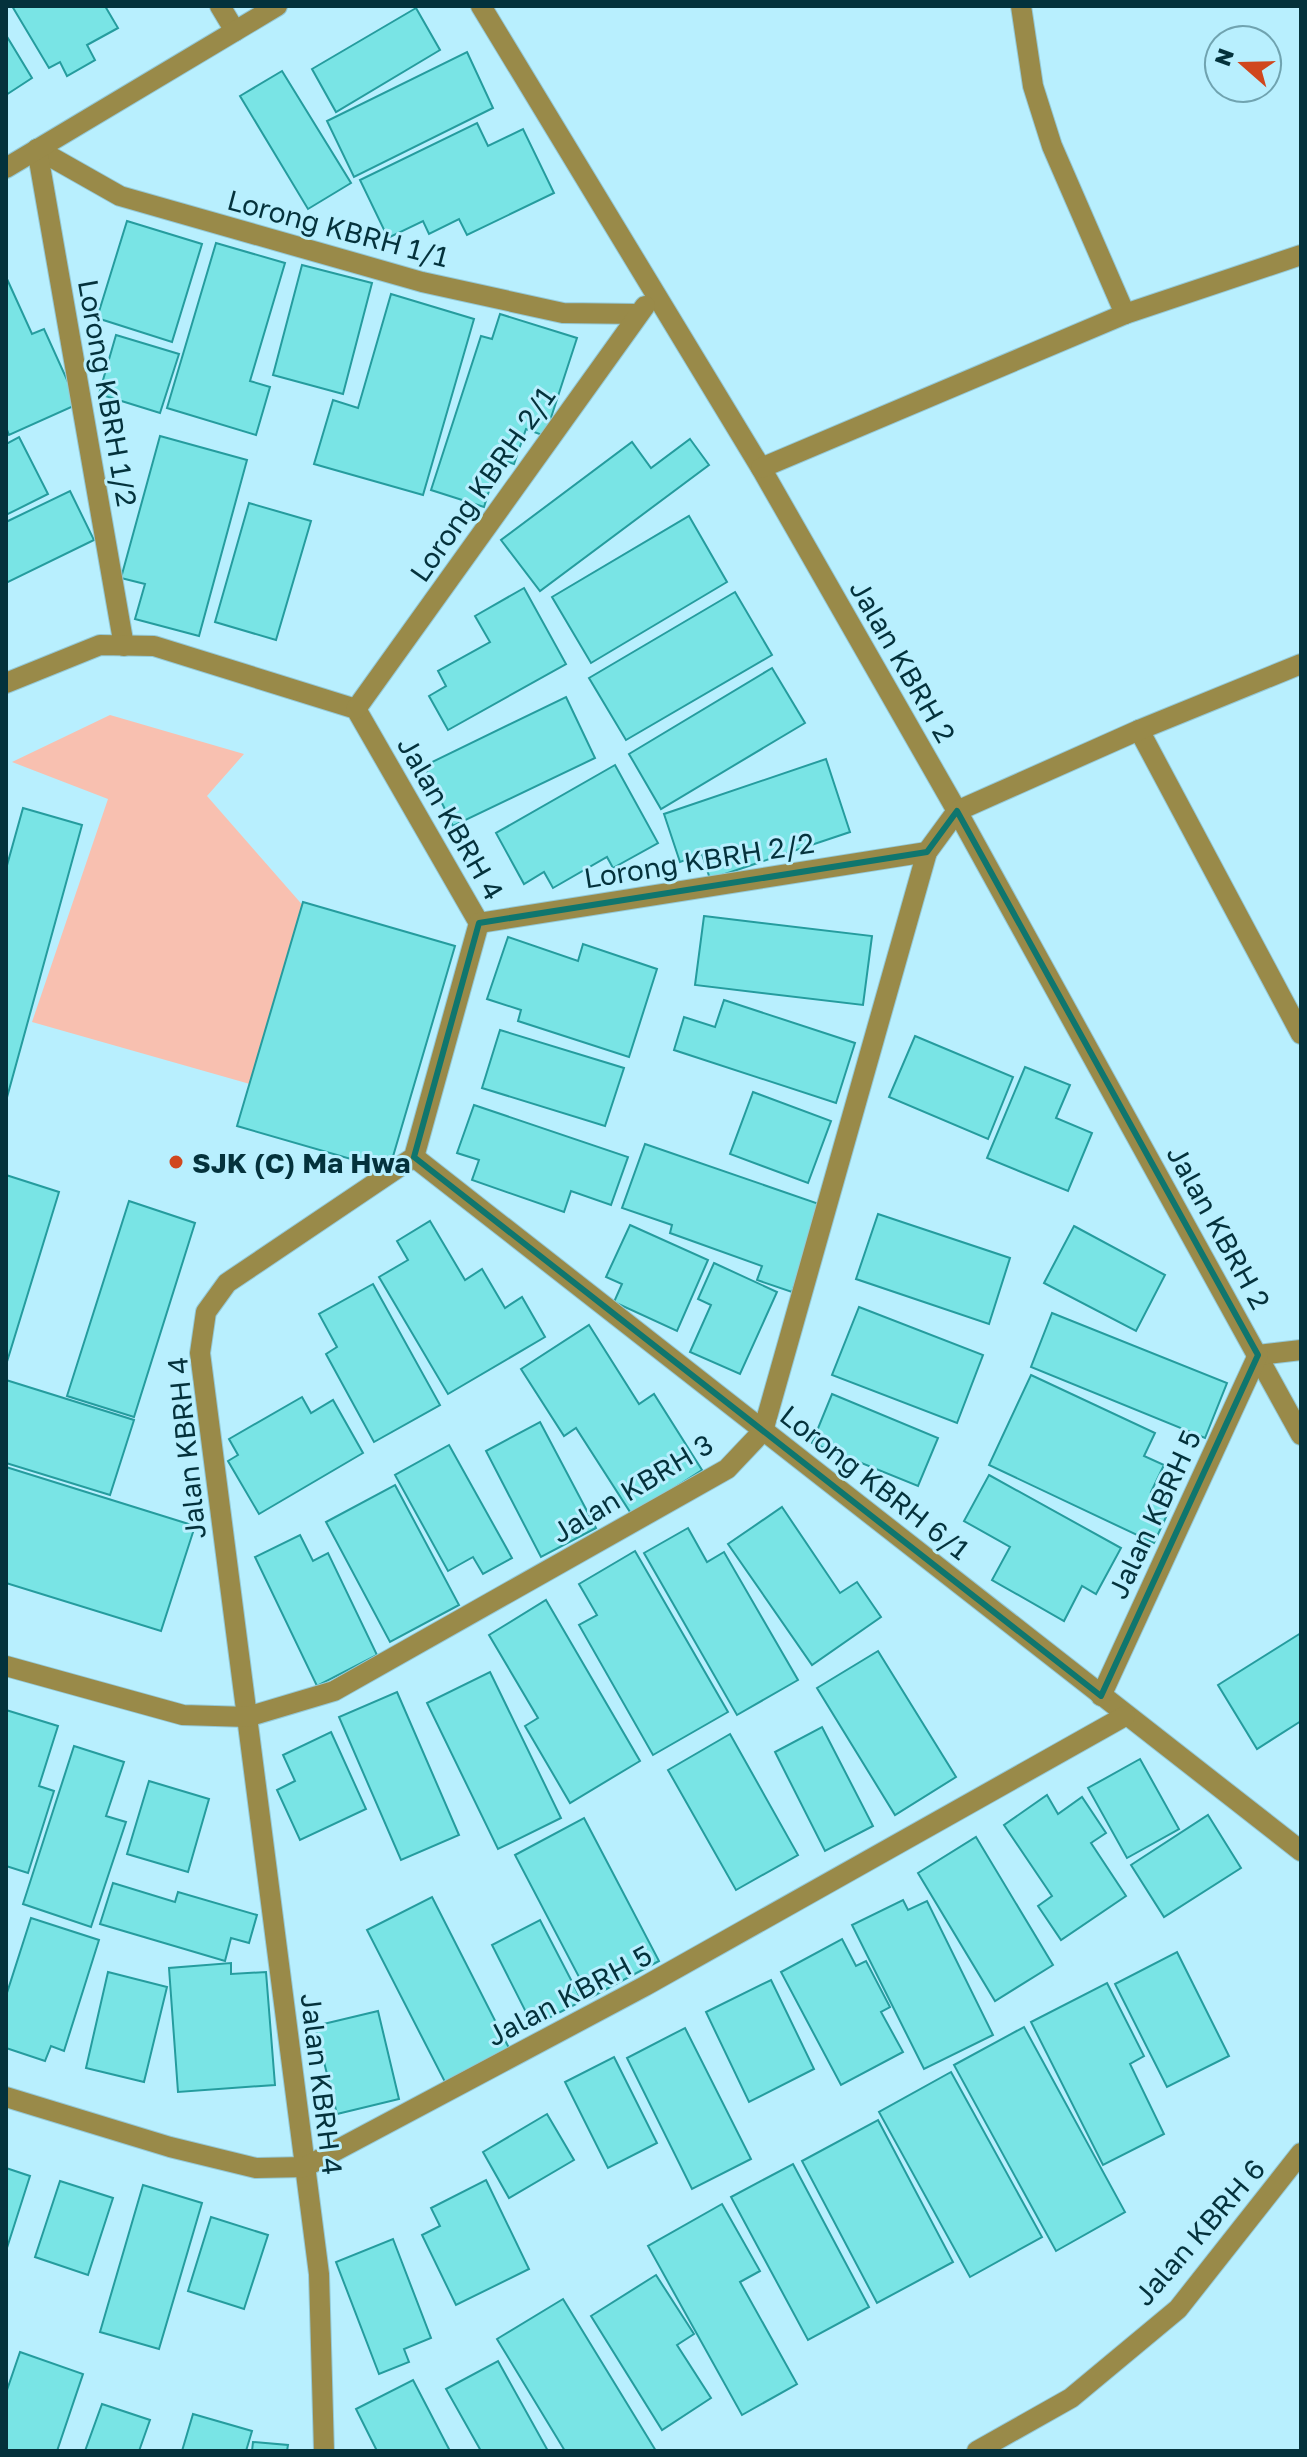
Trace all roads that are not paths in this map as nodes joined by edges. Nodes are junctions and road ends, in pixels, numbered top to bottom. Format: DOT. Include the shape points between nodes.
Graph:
graph roads {
  1 [pos="220,6"];
  2 [pos="277,6"];
  3 [pos="1021,6"];
  4 [pos="490,9"];
  5 [pos="235,31"];
  6 [pos="37,149"];
  7 [pos="6,168"];
  8 [pos="1301,255"];
  9 [pos="656,295"];
  10 [pos="638,314"];
  11 [pos="1125,314"];
  12 [pos="761,468"];
  13 [pos="124,646"];
  14 [pos="1301,664"];
  15 [pos="6,683"];
  16 [pos="356,709"];
  17 [pos="1139,730"];
  18 [pos="957,811"];
  19 [pos="927,852"];
  20 [pos="479,923"];
  21 [pos="1301,1034"];
  22 [pos="414,1157"];
  23 [pos="1301,1350"];
  24 [pos="1258,1355"];
  25 [pos="763,1431"];
  26 [pos="1301,1435"];
  27 [pos="6,1666"];
  28 [pos="1101,1696"];
  29 [pos="1125,1716"];
  30 [pos="247,1717"];
  31 [pos="1301,1851"];
  32 [pos="6,2097"];
  33 [pos="1301,2153"];
  34 [pos="305,2167"];
  35 [pos="324,2451"];
  36 [pos="977,2451"];
  1 -- 5 [label="street"];
  2 -- 5 [label="street"];
  3 -- 11 [label="street" via="1033,86 1052,146"];
  4 -- 9 [label="street, Jalan KBRH 2"];
  5 -- 6 [label="street"];
  6 -- 7 [label="street"];
  6 -- 10 [label="street, Lorong KBRH 1/1" via="120,196 422,282 563,313"];
  6 -- 13 [label="street, Lorong KBRH 1/2"];
  8 -- 11 [label="street"];
  9 -- 10 [label="street, Lorong KBRH 2/1"];
  9 -- 12 [label="street, Jalan KBRH 2"];
  10 -- 16 [label="street, Lorong KBRH 2/1"];
  11 -- 12 [label="street"];
  12 -- 18 [label="street, Jalan KBRH 2"];
  13 -- 15 [label="street" via="100,645"];
  13 -- 16 [label="street" via="154,646"];
  14 -- 17 [label="street"];
  16 -- 20 [label="street, Jalan KBRH 4"];
  17 -- 18 [label="street"];
  17 -- 21 [label="street"];
  18 -- 19 [label="street, Jalan KBRH 3"];
  18 -- 24 [label="street, Jalan KBRH 2"];
  19 -- 20 [label="street, Lorong KBRH 2/2"];
  19 -- 25 [label="street, Jalan KBRH 3"];
  20 -- 22 [label="street, Jalan KBRH 4"];
  22 -- 25 [label="street, Lorong KBRH 6/1"];
  22 -- 30 [label="street, Jalan KBRH 4" via="227,1283 206,1312 200,1353"];
  23 -- 24 [label="street"];
  24 -- 26 [label="street"];
  24 -- 28 [label="street, Jalan KBRH 5"];
  25 -- 28 [label="street, Lorong KBRH 6/1"];
  25 -- 30 [label="street, Jalan KBRH 3" via="727,1469 334,1691"];
  27 -- 30 [label="street, Jalan KBRH 3" via="183,1715"];
  28 -- 29 [label="street, Lorong KBRH 6/1"];
  29 -- 31 [label="street, Lorong KBRH 6/1"];
  29 -- 34 [label="street, Jalan KBRH 5" via="645,1986"];
  30 -- 34 [label="street, Jalan KBRH 4"];
  32 -- 34 [label="street, Jalan KBRH 5" via="256,2168"];
  33 -- 36 [label="street, Jalan KBRH 6" via="1178,2309 1071,2398"];
  34 -- 35 [label="street, Jalan KBRH 4" via="319,2274"];
}
